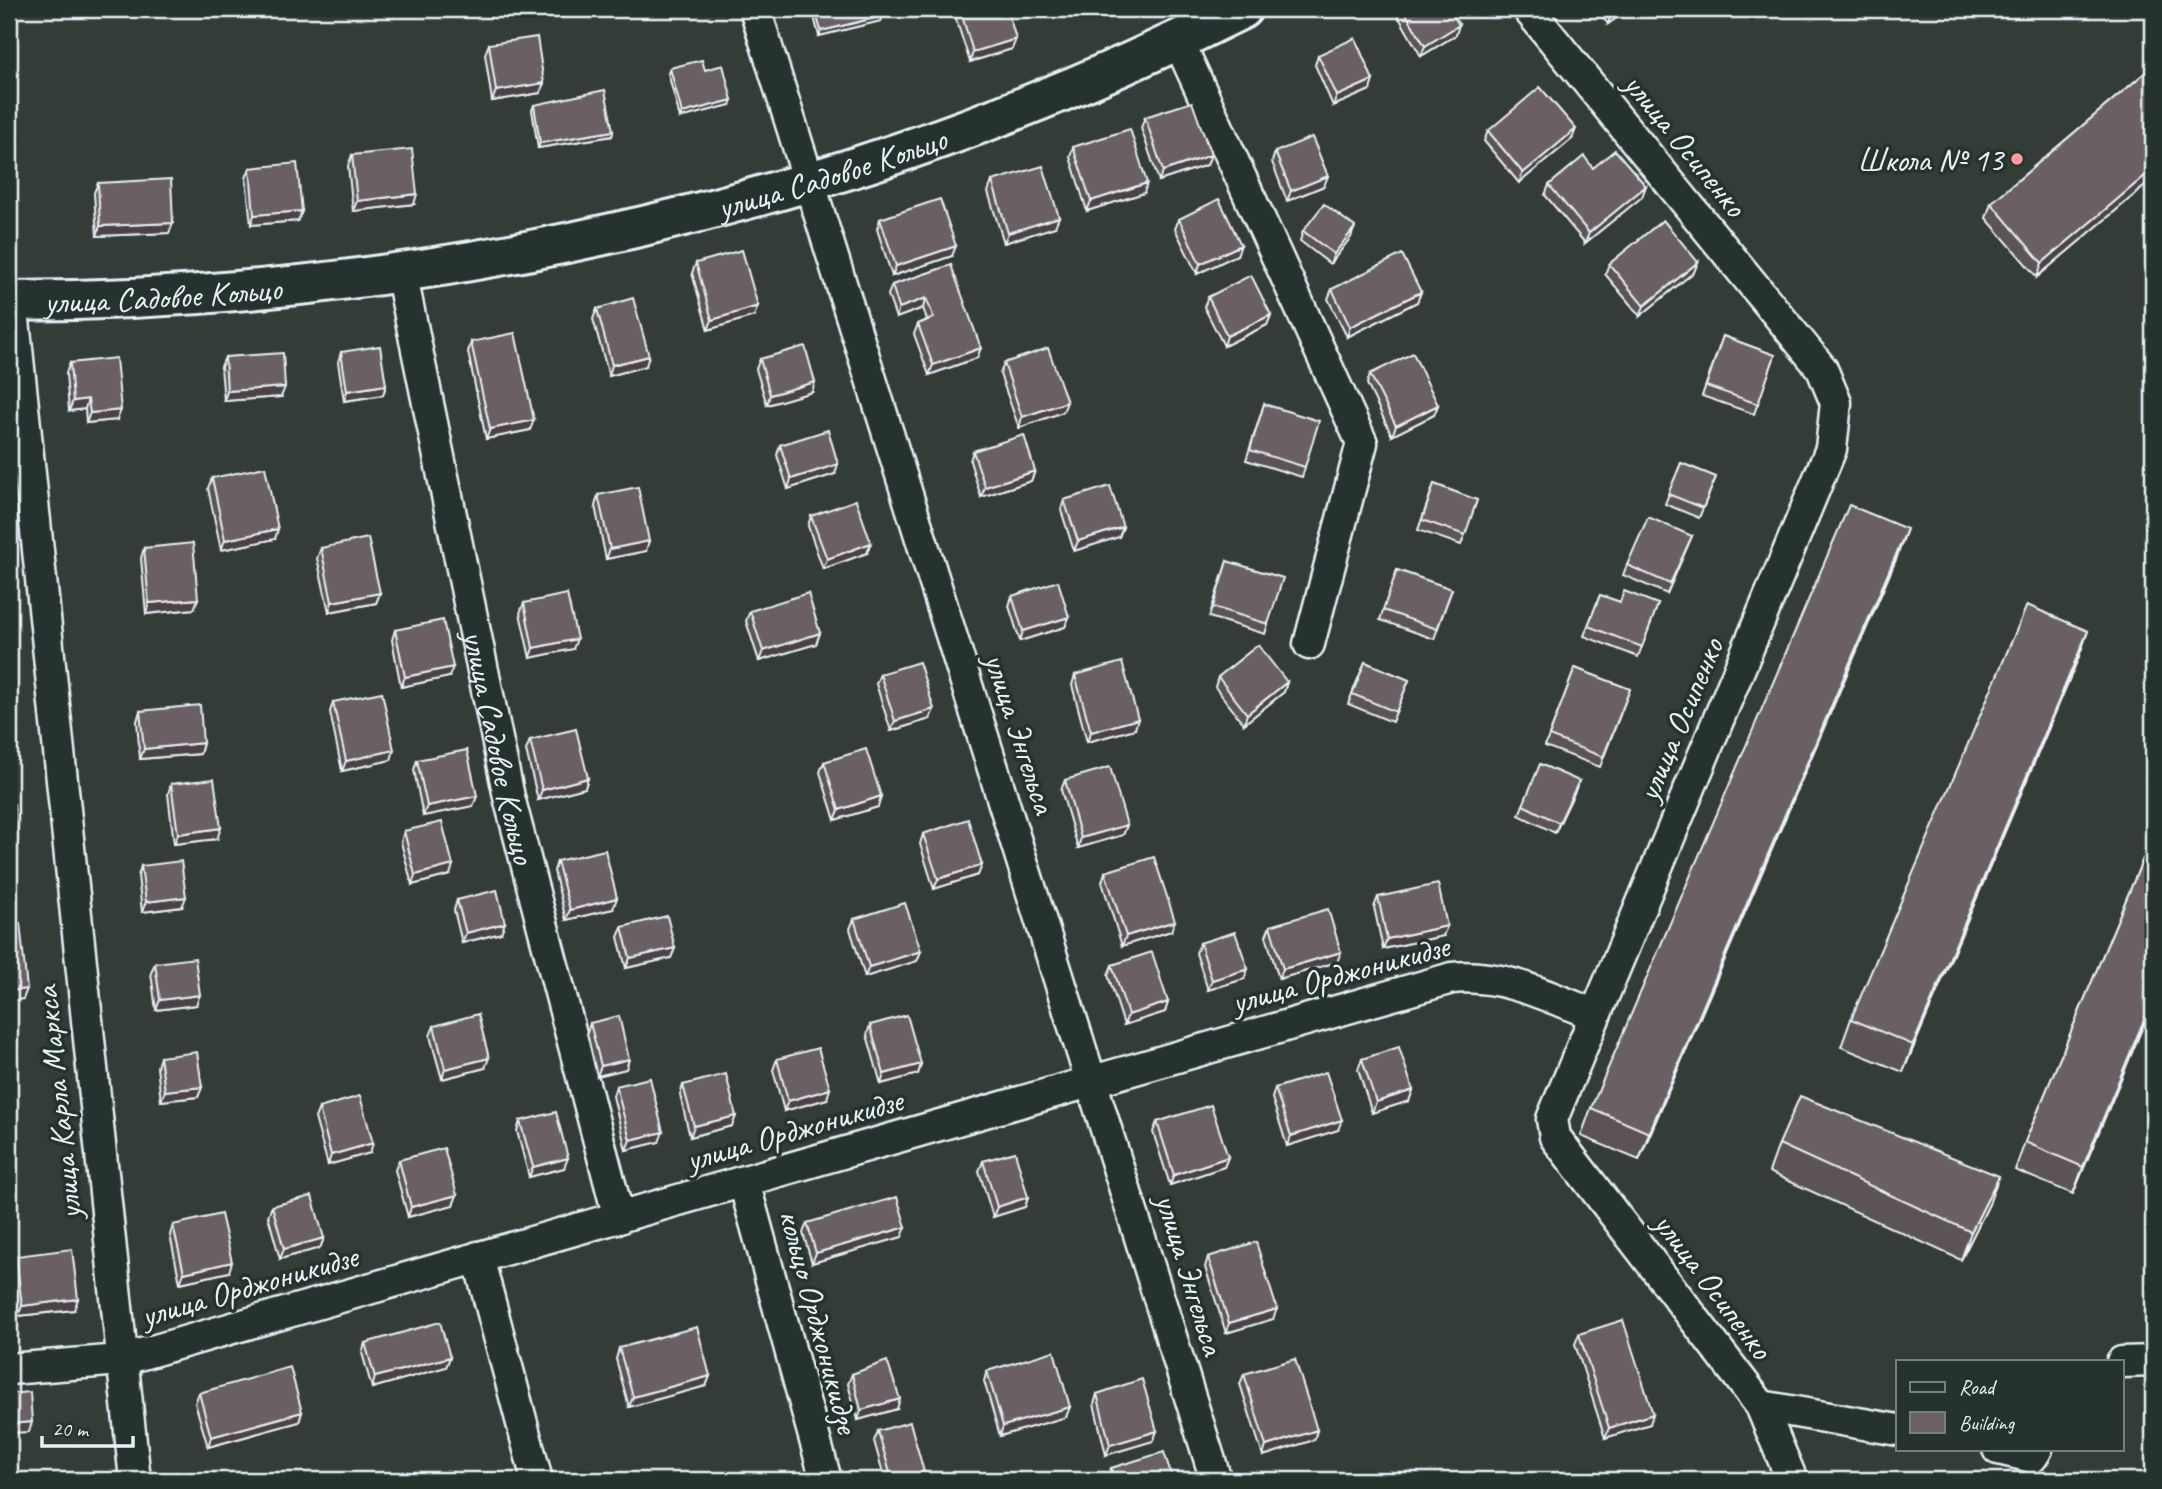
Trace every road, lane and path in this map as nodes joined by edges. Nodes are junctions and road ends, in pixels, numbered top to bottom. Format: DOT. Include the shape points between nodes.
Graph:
graph roads {
  1 [pos="755,9"];
  2 [pos="1242,9"];
  3 [pos="1528,9"];
  4 [pos="1178,40"];
  5 [pos="807,181"];
  6 [pos="401,271"];
  7 [pos="10,301"];
  8 [pos="1309,644"];
  9 [pos="1595,1015"];
  10 [pos="1092,1079"];
  11 [pos="744,1182"];
  12 [pos="619,1218"];
  13 [pos="478,1257"];
  14 [pos="121,1360"];
  15 [pos="2153,1361"];
  16 [pos="2124,1362"];
  17 [pos="9,1369"];
  18 [pos="1761,1406"];
  19 [pos="1896,1430"];
  20 [pos="2002,1450"];
  21 [pos="2036,1450"];
  22 [pos="135,1480"];
  23 [pos="537,1480"];
  24 [pos="826,1480"];
  25 [pos="1216,1480"];
  26 [pos="1792,1480"];
  1 -- 5 [label="street, улица Энгельса"];
  2 -- 4 [label="main road, улица Садовое Кольцо"];
  3 -- 9 [label="street, улица Осипенко" via="1822,369 1836,403 1831,449"];
  4 -- 5 [label="main road, улица Садовое Кольцо" via="989,120"];
  4 -- 8 [label="street" via="1362,443"];
  5 -- 6 [label="main road, улица Садовое Кольцо" via="606,234"];
  5 -- 10 [label="street, улица Энгельса"];
  6 -- 7 [label="main road, улица Садовое Кольцо" via="171,296"];
  6 -- 12 [label="street, улица Садовое Кольцо" via="509,797"];
  7 -- 14 [label="street, улица Карла Маркса"];
  9 -- 10 [label="street, улица Орджоникидзе" via="1502,980 1477,975 1452,978"];
  9 -- 18 [label="street, улица Осипенко" via="1552,1119 1555,1137"];
  10 -- 11 [label="street, улица Орджоникидзе"];
  10 -- 25 [label="street, улица Энгельса"];
  11 -- 12 [label="street, улица Орджоникидзе"];
  11 -- 24 [label="street, кольцо Орджоникидзе"];
  12 -- 13 [label="street, улица Орджоникидзе"];
  13 -- 14 [label="street, улица Орджоникидзе"];
  13 -- 23 [label="street"];
  14 -- 17 [label="street, улица Орджоникидзе"];
  14 -- 22 [label="street, улица Карла Маркса"];
  15 -- 16 [label="street"];
  18 -- 19 [label="street"];
  18 -- 26 [label="street, улица Осипенко"];
  20 -- 21 [label="street" via="2032,1457"];
}
